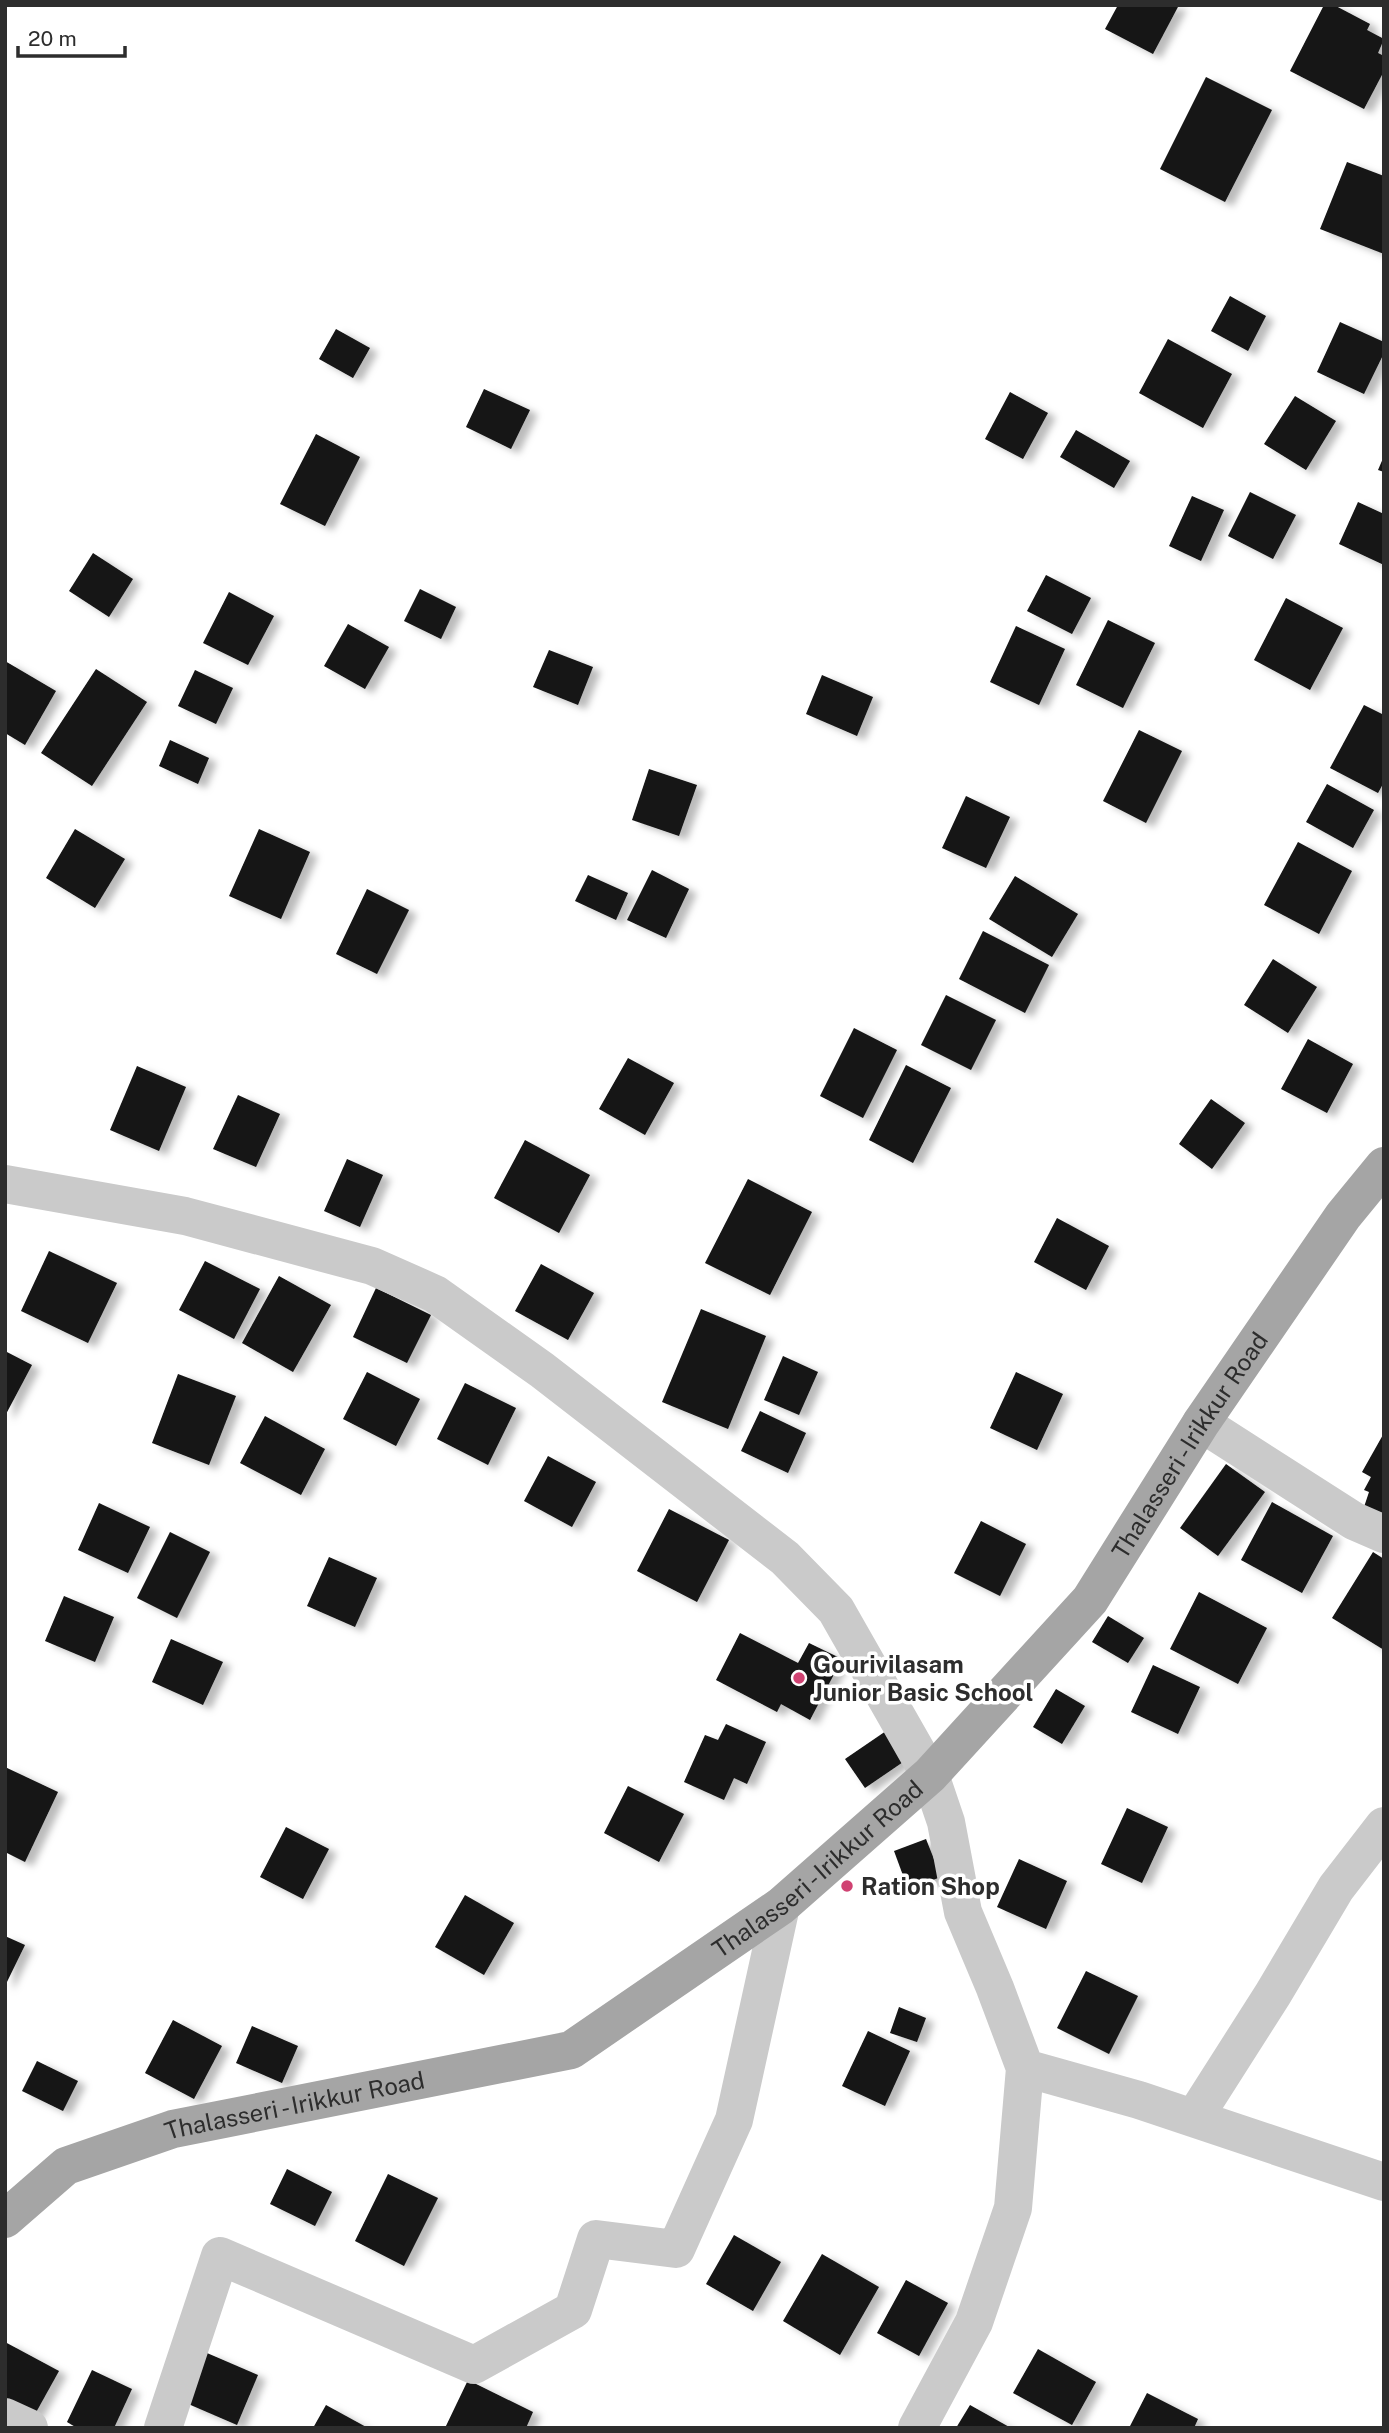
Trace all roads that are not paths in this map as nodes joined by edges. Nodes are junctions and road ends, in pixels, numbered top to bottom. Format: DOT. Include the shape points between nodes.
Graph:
graph roads {
  1 [pos="1384,1166"];
  2 [pos="5,1184"];
  3 [pos="1201,1423"];
  4 [pos="1384,1534"];
  5 [pos="930,1775"];
  6 [pos="1384,1826"];
  7 [pos="781,1906"];
  8 [pos="1025,2068"];
  9 [pos="1195,2118"];
  10 [pos="1384,2182"];
  11 [pos="5,2219"];
  12 [pos="5,2417"];
  13 [pos="29,2428"];
  14 [pos="163,2428"];
  15 [pos="917,2428"];
  1 -- 3 [label="main road, Thalasseri - Irikkur Road" via="1342,1216"];
  2 -- 5 [label="street" via="196,1219 372,1266 435,1294 542,1370 785,1558 836,1610"];
  3 -- 4 [label="street" via="1354,1521"];
  3 -- 5 [label="main road, Thalasseri - Irikkur Road" via="1090,1600"];
  5 -- 7 [label="main road, Thalasseri - Irikkur Road"];
  5 -- 8 [label="street" via="946,1822 963,1912"];
  6 -- 9 [label="street" via="1336,1888"];
  7 -- 11 [label="main road, Thalasseri - Irikkur Road" via="571,2050 173,2129 66,2166"];
  7 -- 14 [label="street" via="734,2120 676,2249 596,2239 573,2310 474,2365 220,2256"];
  8 -- 9 [label="street"];
  8 -- 15 [label="street" via="1013,2208 974,2322"];
  9 -- 10 [label="street"];
  12 -- 13 [label="street"];
}
